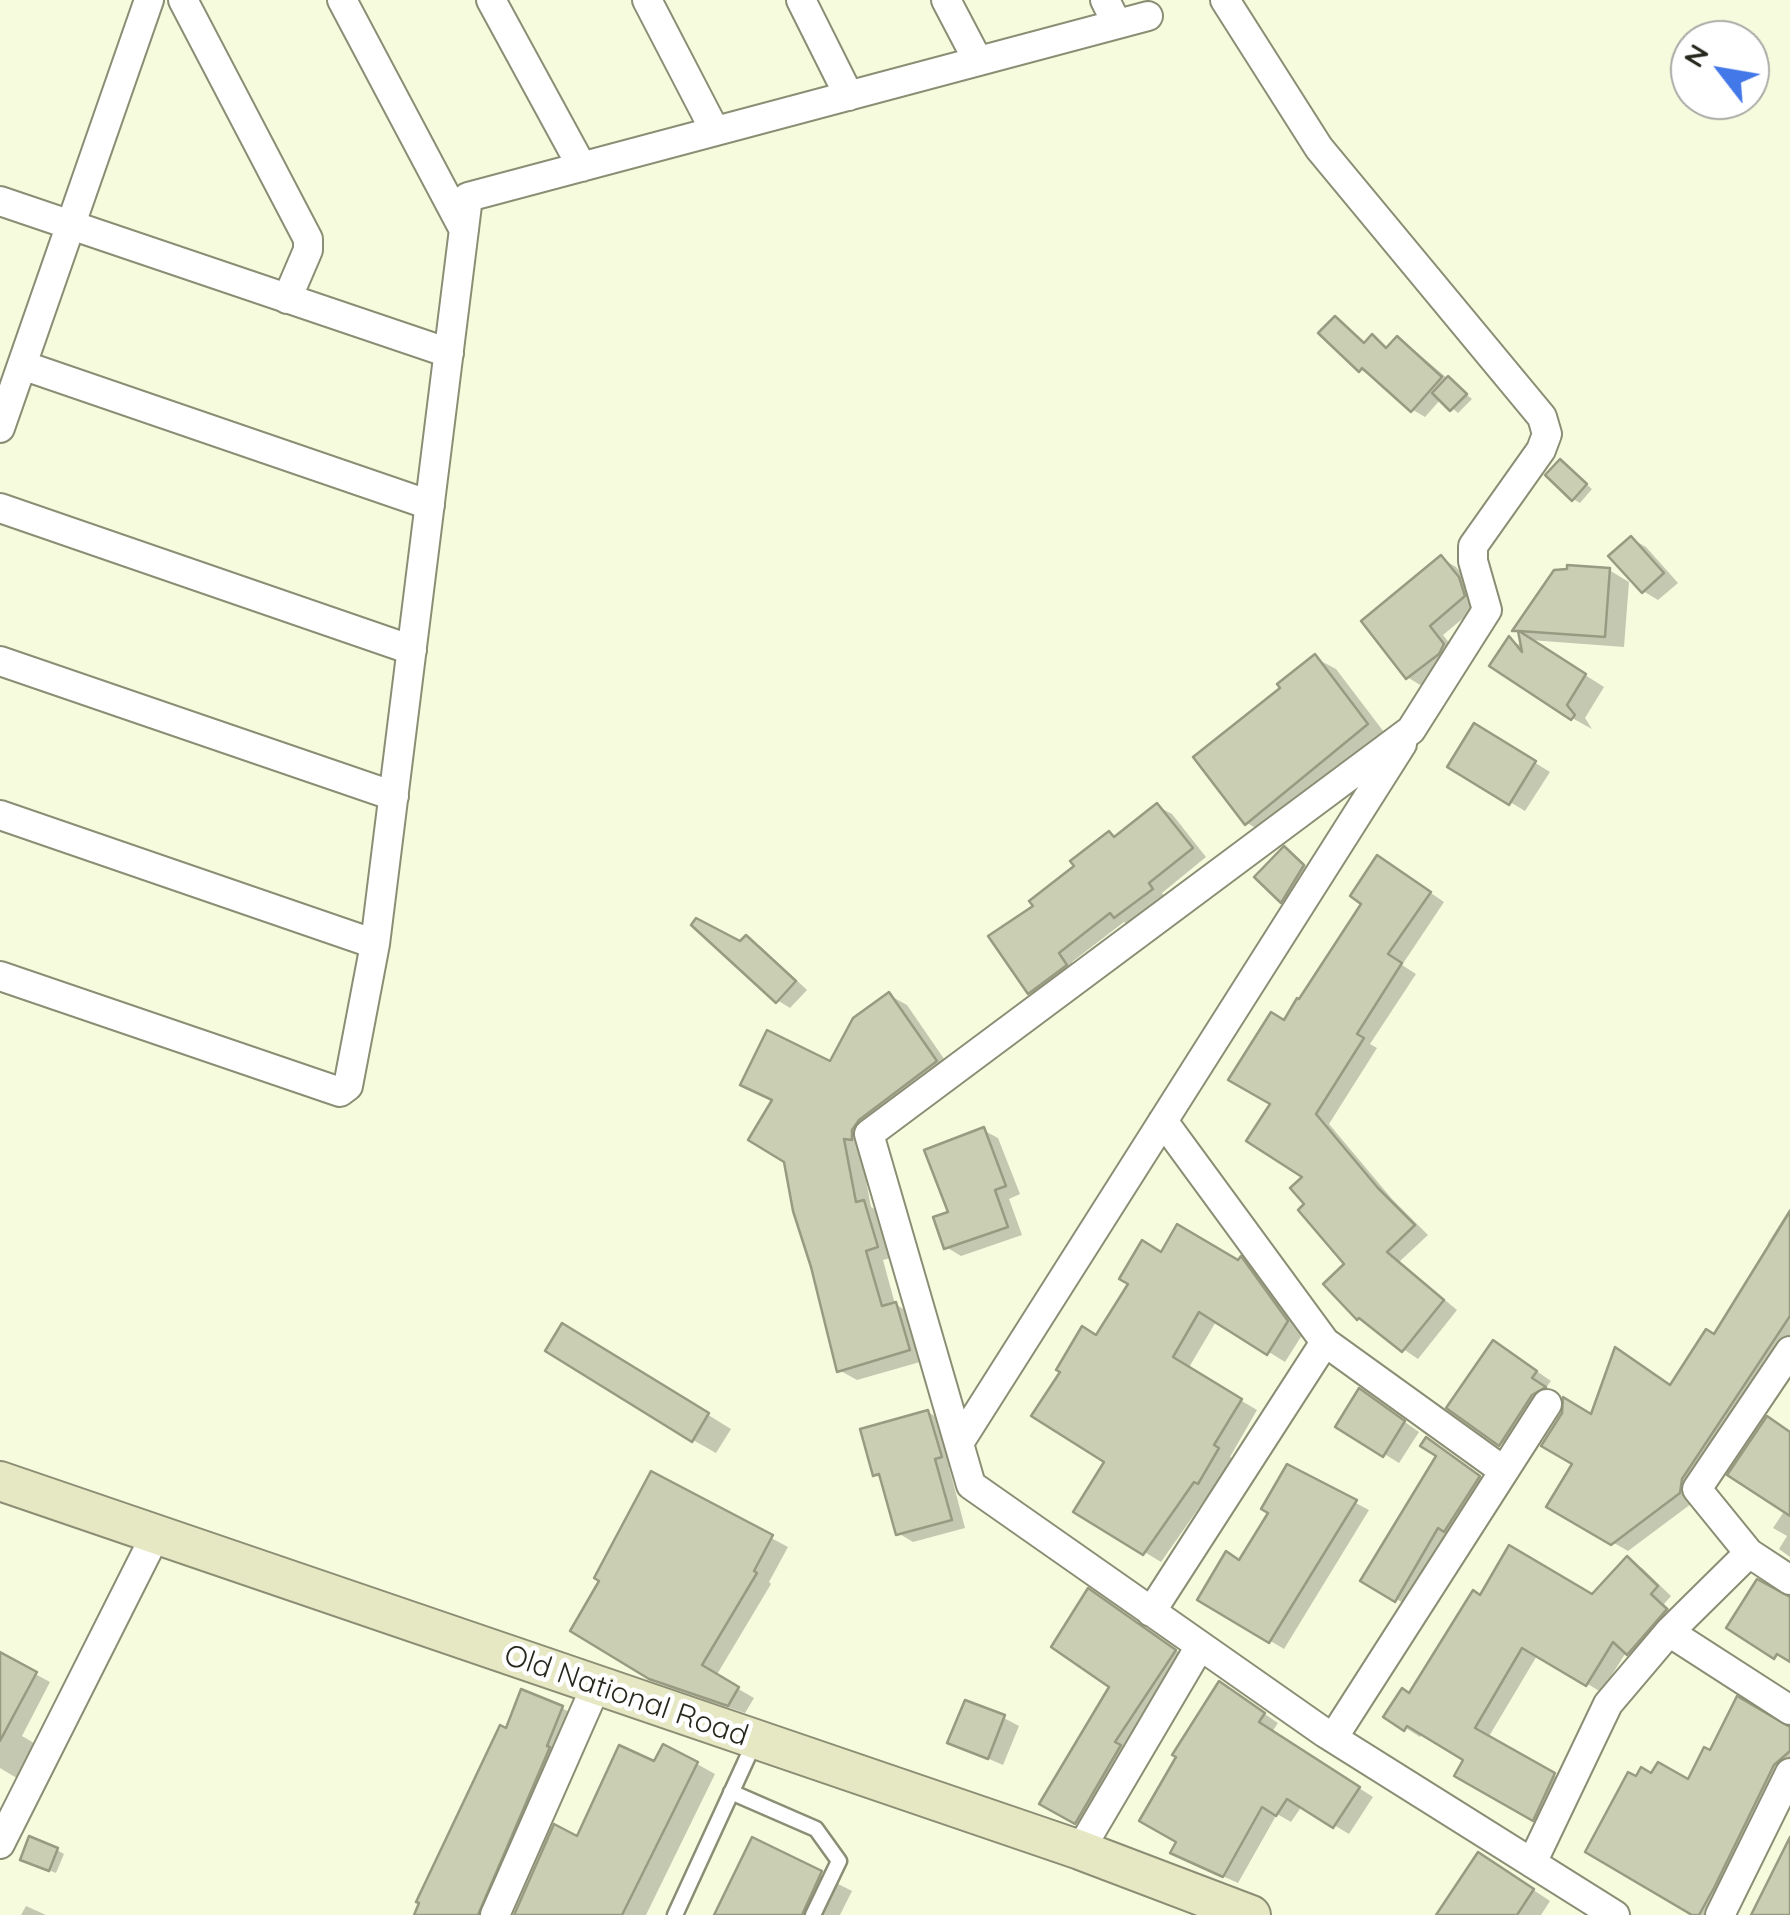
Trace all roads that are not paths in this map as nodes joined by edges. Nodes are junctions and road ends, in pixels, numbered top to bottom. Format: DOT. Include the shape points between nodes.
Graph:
graph roads {
  1 [pos="148,0"];
  2 [pos="342,0"];
  3 [pos="491,0"];
  4 [pos="647,0"];
  5 [pos="802,0"];
  6 [pos="946,0"];
  7 [pos="1225,0"];
  8 [pos="189,2"];
  9 [pos="1111,12"];
  10 [pos="1148,16"];
  11 [pos="978,61"];
  12 [pos="849,96"];
  13 [pos="715,131"];
  14 [pos="582,166"];
  15 [pos="0,202"];
  16 [pos="70,225"];
  17 [pos="464,230"];
  18 [pos="287,298"];
  19 [pos="449,353"];
  20 [pos="22,365"];
  21 [pos="0,428"];
  22 [pos="430,505"];
  23 [pos="0,508"];
  24 [pos="412,650"];
  25 [pos="0,661"];
  26 [pos="1411,730"];
  27 [pos="394,796"];
  28 [pos="0,815"];
  29 [pos="374,944"];
  30 [pos="0,976"];
  31 [pos="1164,1121"];
  32 [pos="1325,1342"];
  33 [pos="1790,1351"];
  34 [pos="1547,1404"];
  35 [pos="958,1443"];
  36 [pos="1504,1472"];
  37 [pos="0,1481"];
  38 [pos="155,1536"];
  39 [pos="1749,1553"];
  40 [pos="1790,1580"];
  41 [pos="1151,1612"];
  42 [pos="1669,1632"];
  43 [pos="1200,1646"];
  44 [pos="596,1686"];
  45 [pos="1790,1710"];
  46 [pos="1333,1738"];
  47 [pos="755,1740"];
  48 [pos="1790,1773"];
  49 [pos="731,1792"];
  50 [pos="0,1844"];
  51 [pos="1080,1850"];
  52 [pos="1532,1863"];
  53 [pos="494,1915"];
  54 [pos="675,1915"];
  55 [pos="813,1915"];
  56 [pos="1250,1915"];
  57 [pos="1614,1915"];
  58 [pos="1720,1915"];
  1 -- 16 [label="street"];
  2 -- 17 [label="street"];
  3 -- 14 [label="street"];
  4 -- 13 [label="street"];
  5 -- 12 [label="street"];
  6 -- 11 [label="street"];
  7 -- 26 [label="street" via="1319,148 1542,417 1547,434 1472,546 1487,610"];
  8 -- 18 [label="street" via="308,238"];
  9 -- 10 [label="street"];
  9 -- 11 [label="street"];
  11 -- 12 [label="street"];
  12 -- 13 [label="street"];
  13 -- 14 [label="street"];
  14 -- 17 [label="street" via="468,197"];
  15 -- 16 [label="street"];
  16 -- 18 [label="street"];
  16 -- 20 [label="street"];
  17 -- 19 [label="street"];
  18 -- 19 [label="street"];
  19 -- 22 [label="street"];
  20 -- 21 [label="street"];
  20 -- 22 [label="street"];
  22 -- 24 [label="street"];
  23 -- 24 [label="street"];
  24 -- 27 [label="street"];
  25 -- 27 [label="street"];
  26 -- 31 [label="street"];
  26 -- 35 [label="street" via="869,1134"];
  27 -- 29 [label="street"];
  28 -- 29 [label="street"];
  29 -- 30 [label="street" via="348,1086 340,1092"];
  31 -- 32 [label="street"];
  31 -- 35 [label="street"];
  32 -- 36 [label="street"];
  32 -- 41 [label="street"];
  33 -- 39 [label="street" via="1697,1489"];
  34 -- 36 [label="street"];
  35 -- 41 [label="street" via="971,1485"];
  36 -- 46 [label="street"];
  37 -- 38 [label="main road, Old National Road"];
  38 -- 44 [label="main road, Old National Road"];
  38 -- 50 [label="street"];
  39 -- 40 [label="street"];
  39 -- 42 [label="street"];
  41 -- 43 [label="street"];
  42 -- 45 [label="street"];
  42 -- 52 [label="street" via="1608,1704"];
  43 -- 46 [label="street"];
  43 -- 51 [label="street"];
  44 -- 47 [label="main road, Old National Road"];
  44 -- 53 [label="street"];
  46 -- 52 [label="street"];
  47 -- 49 [label="lane"];
  47 -- 51 [label="main road, Old National Road"];
  48 -- 58 [label="street"];
  49 -- 54 [label="lane"];
  49 -- 55 [label="lane" via="816,1829 839,1862"];
  51 -- 56 [label="main road, Old National Road"];
  52 -- 57 [label="street"];
}
